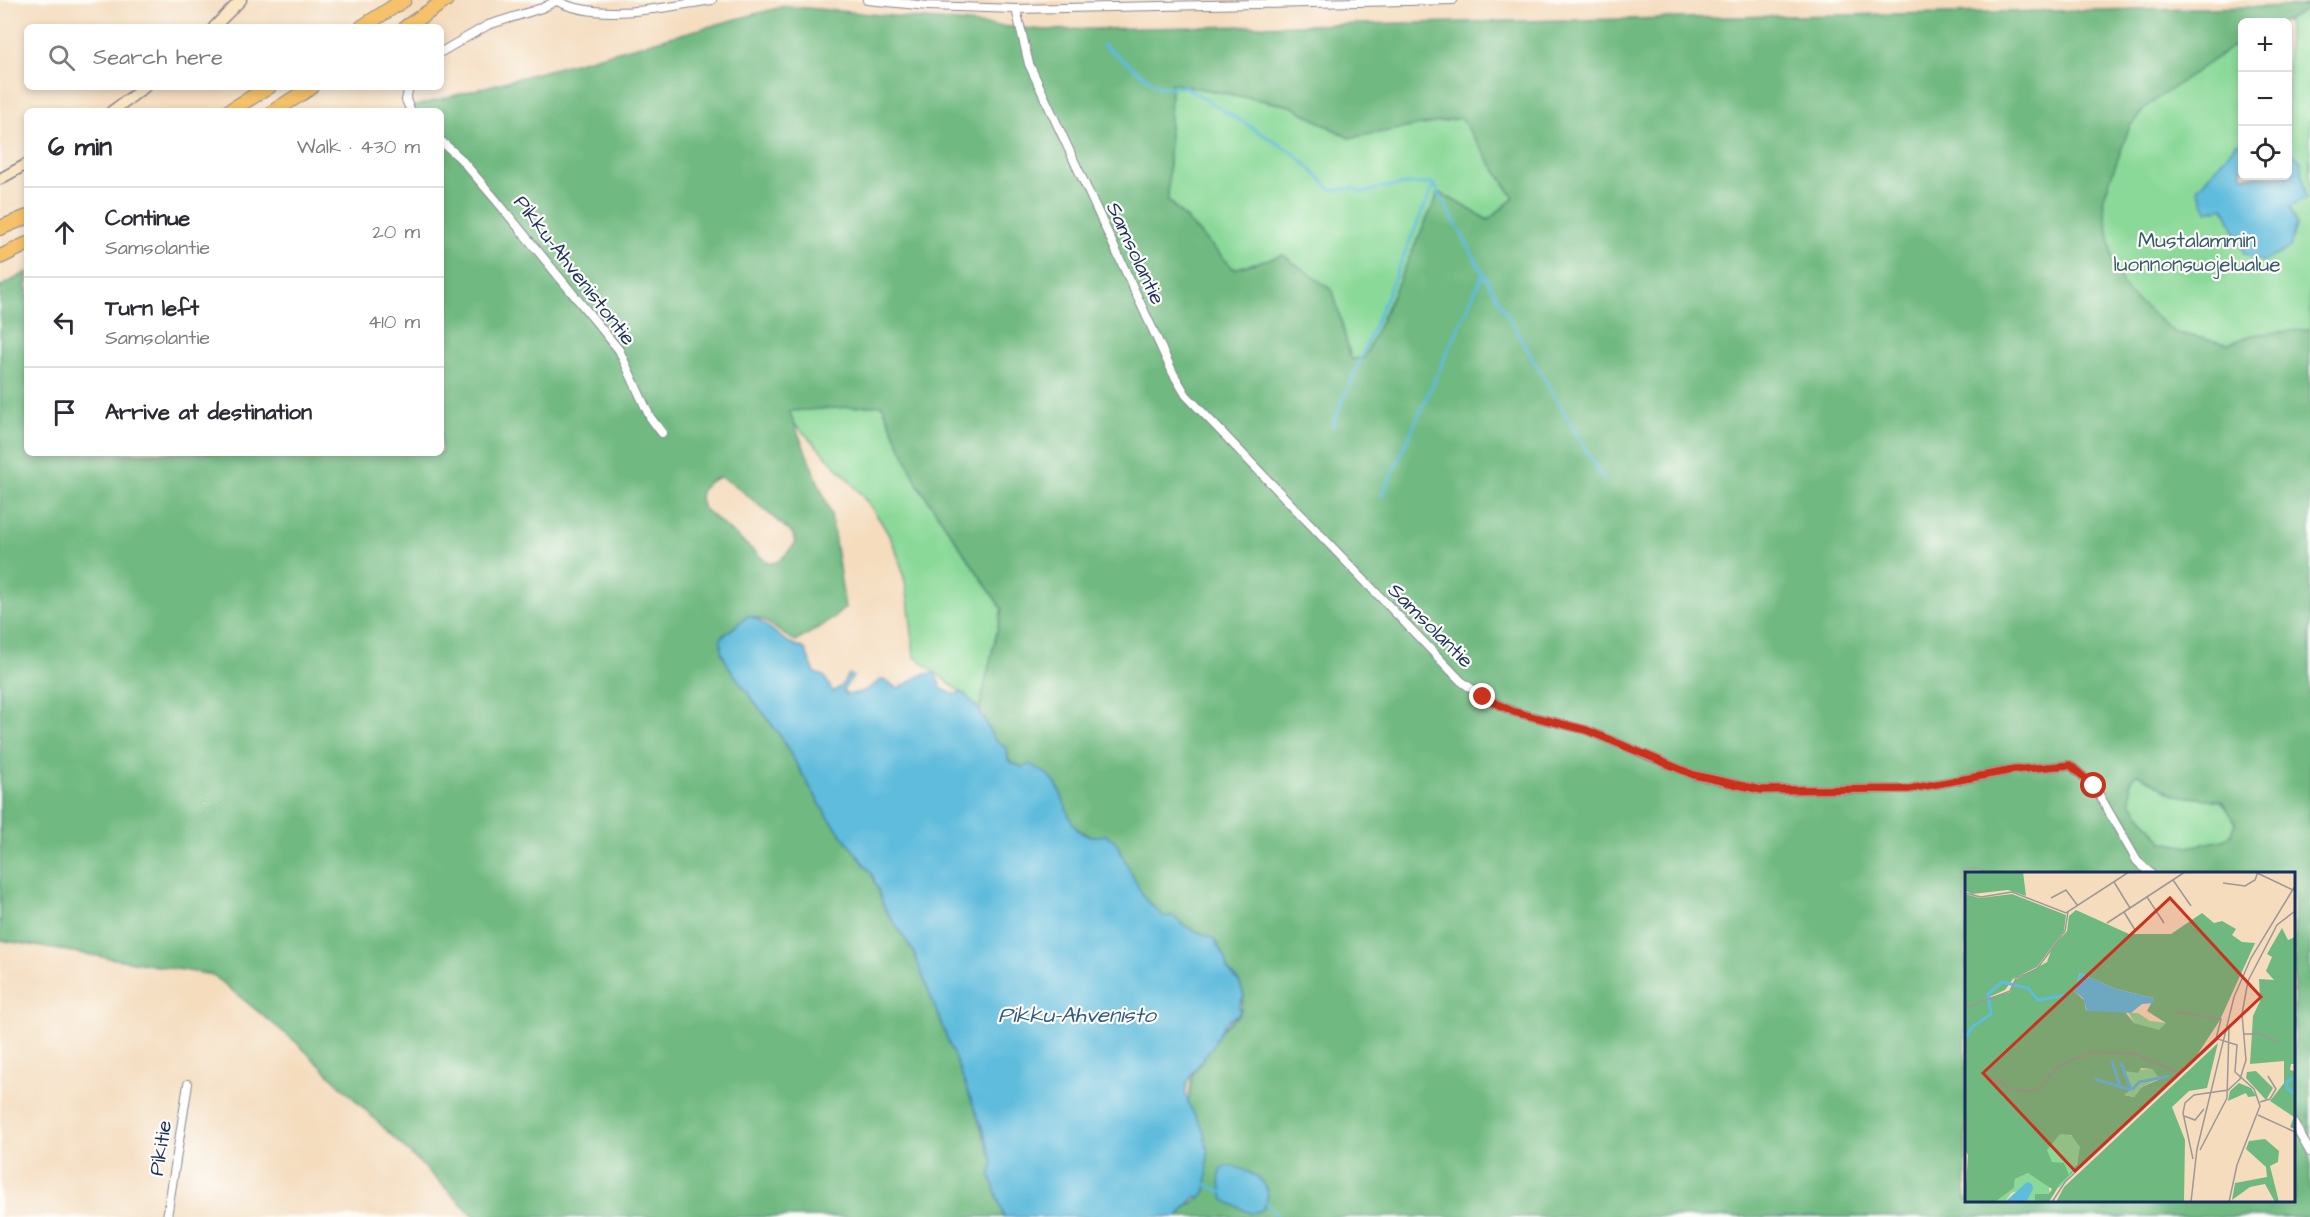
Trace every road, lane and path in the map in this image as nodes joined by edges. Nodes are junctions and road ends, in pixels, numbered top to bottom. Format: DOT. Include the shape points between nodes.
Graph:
graph roads {
  1 [pos="241,0"];
  2 [pos="399,0"];
  3 [pos="404,0"];
  4 [pos="446,0"];
  5 [pos="556,0"];
  6 [pos="712,0"];
  7 [pos="867,0"];
  8 [pos="1453,0"];
  9 [pos="1016,9"];
  10 [pos="383,14"];
  11 [pos="217,24"];
  12 [pos="367,24"];
  13 [pos="410,24"];
  14 [pos="444,50"];
  15 [pos="141,90"];
  16 [pos="264,90"];
  17 [pos="307,90"];
  18 [pos="408,90"];
  19 [pos="116,108"];
  20 [pos="234,108"];
  21 [pos="279,108"];
  22 [pos="410,108"];
  23 [pos="444,144"];
  24 [pos="24,166"];
  25 [pos="0,179"];
  26 [pos="24,217"];
  27 [pos="0,228"];
  28 [pos="24,245"];
  29 [pos="0,257"];
  30 [pos="662,433"];
  31 [pos="2150,872"];
  32 [pos="188,1084"];
  33 [pos="2295,1126"];
  34 [pos="2310,1152"];
  35 [pos="168,1217"];
  1 -- 11 [label="street"];
  2 -- 10 [label="highway"];
  3 -- 10 [label="highway"];
  4 -- 13 [label="highway"];
  5 -- 6 [label="street" via="592,12"];
  5 -- 14 [label="street" via="488,25"];
  7 -- 9 [label="street"];
  8 -- 9 [label="street"];
  9 -- 31 [label="street, Samsolantie" via="1029,64 1186,395 1461,681 1514,712 1586,730 1694,775 1761,790 1909,789 2014,770 2070,765 2094,786 2137,861"];
  10 -- 12 [label="highway"];
  15 -- 19 [label="street"];
  16 -- 20 [label="highway"];
  17 -- 21 [label="highway"];
  18 -- 22 [label="street" via="406,100"];
  23 -- 30 [label="street, Pikku-Ahvenistontie" via="475,174 619,350 650,417"];
  24 -- 25 [label="street"];
  26 -- 27 [label="highway"];
  28 -- 29 [label="highway"];
  32 -- 35 [label="street, Pikitie"];
  33 -- 34 [label="street"];
}
